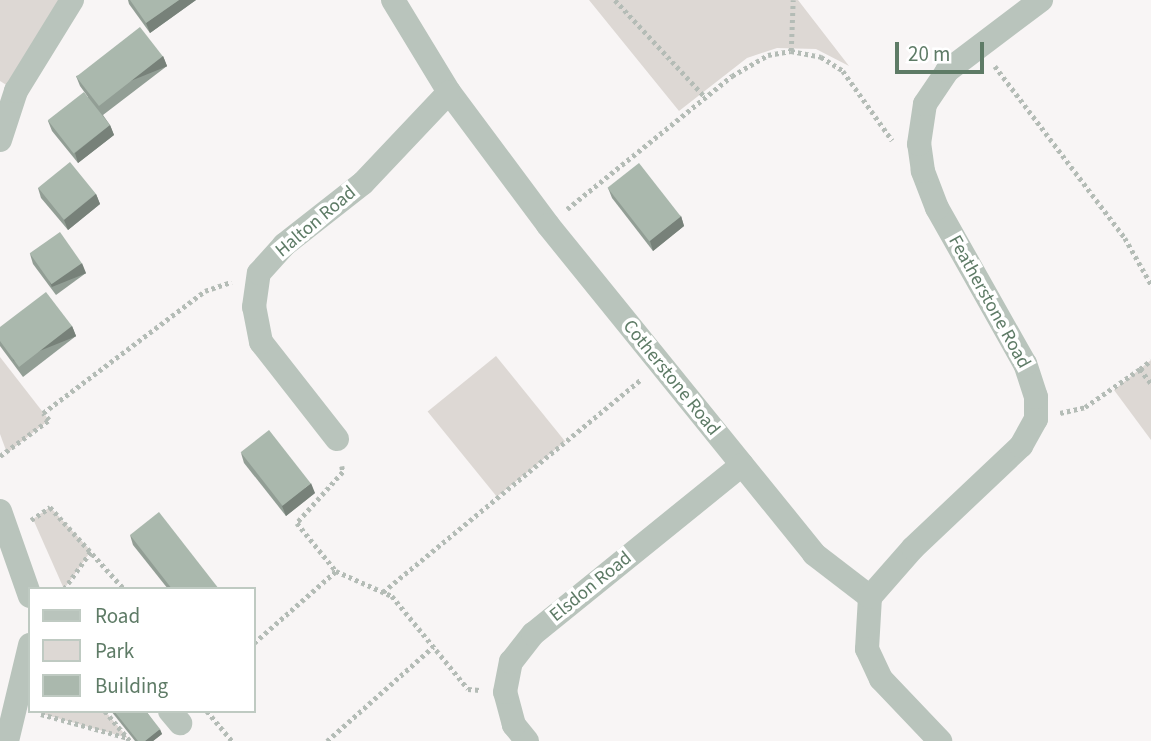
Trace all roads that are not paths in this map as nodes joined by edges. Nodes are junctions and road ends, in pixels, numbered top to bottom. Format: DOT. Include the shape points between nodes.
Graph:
graph roads {
  1 [pos="72,0"];
  2 [pos="393,0"];
  3 [pos="1041,0"];
  4 [pos="449,92"];
  5 [pos="0,140"];
  6 [pos="337,439"];
  7 [pos="742,465"];
  8 [pos="0,511"];
  9 [pos="28,590"];
  10 [pos="870,597"];
  11 [pos="28,653"];
  12 [pos="7,741"];
  13 [pos="527,741"];
  14 [pos="940,741"];
  1 -- 5 [label="street" via="16,91"];
  2 -- 4 [label="street, Cotherstone Road"];
  3 -- 10 [label="street, Featherstone Road" via="947,71 925,104 919,144 937,208 1025,364 1036,397 1036,419 1021,446 913,548"];
  4 -- 6 [label="street, Halton Road" via="363,183 284,245 259,273 254,307 261,342"];
  4 -- 7 [label="street, Cotherstone Road" via="548,225"];
  7 -- 10 [label="street, Cotherstone Road" via="814,554"];
  7 -- 13 [label="street, Elsdon Road" via="533,634 511,662 505,692 514,725"];
  8 -- 9 [label="street"];
  10 -- 14 [label="street" via="867,649 881,679"];
  11 -- 12 [label="street"];
}
